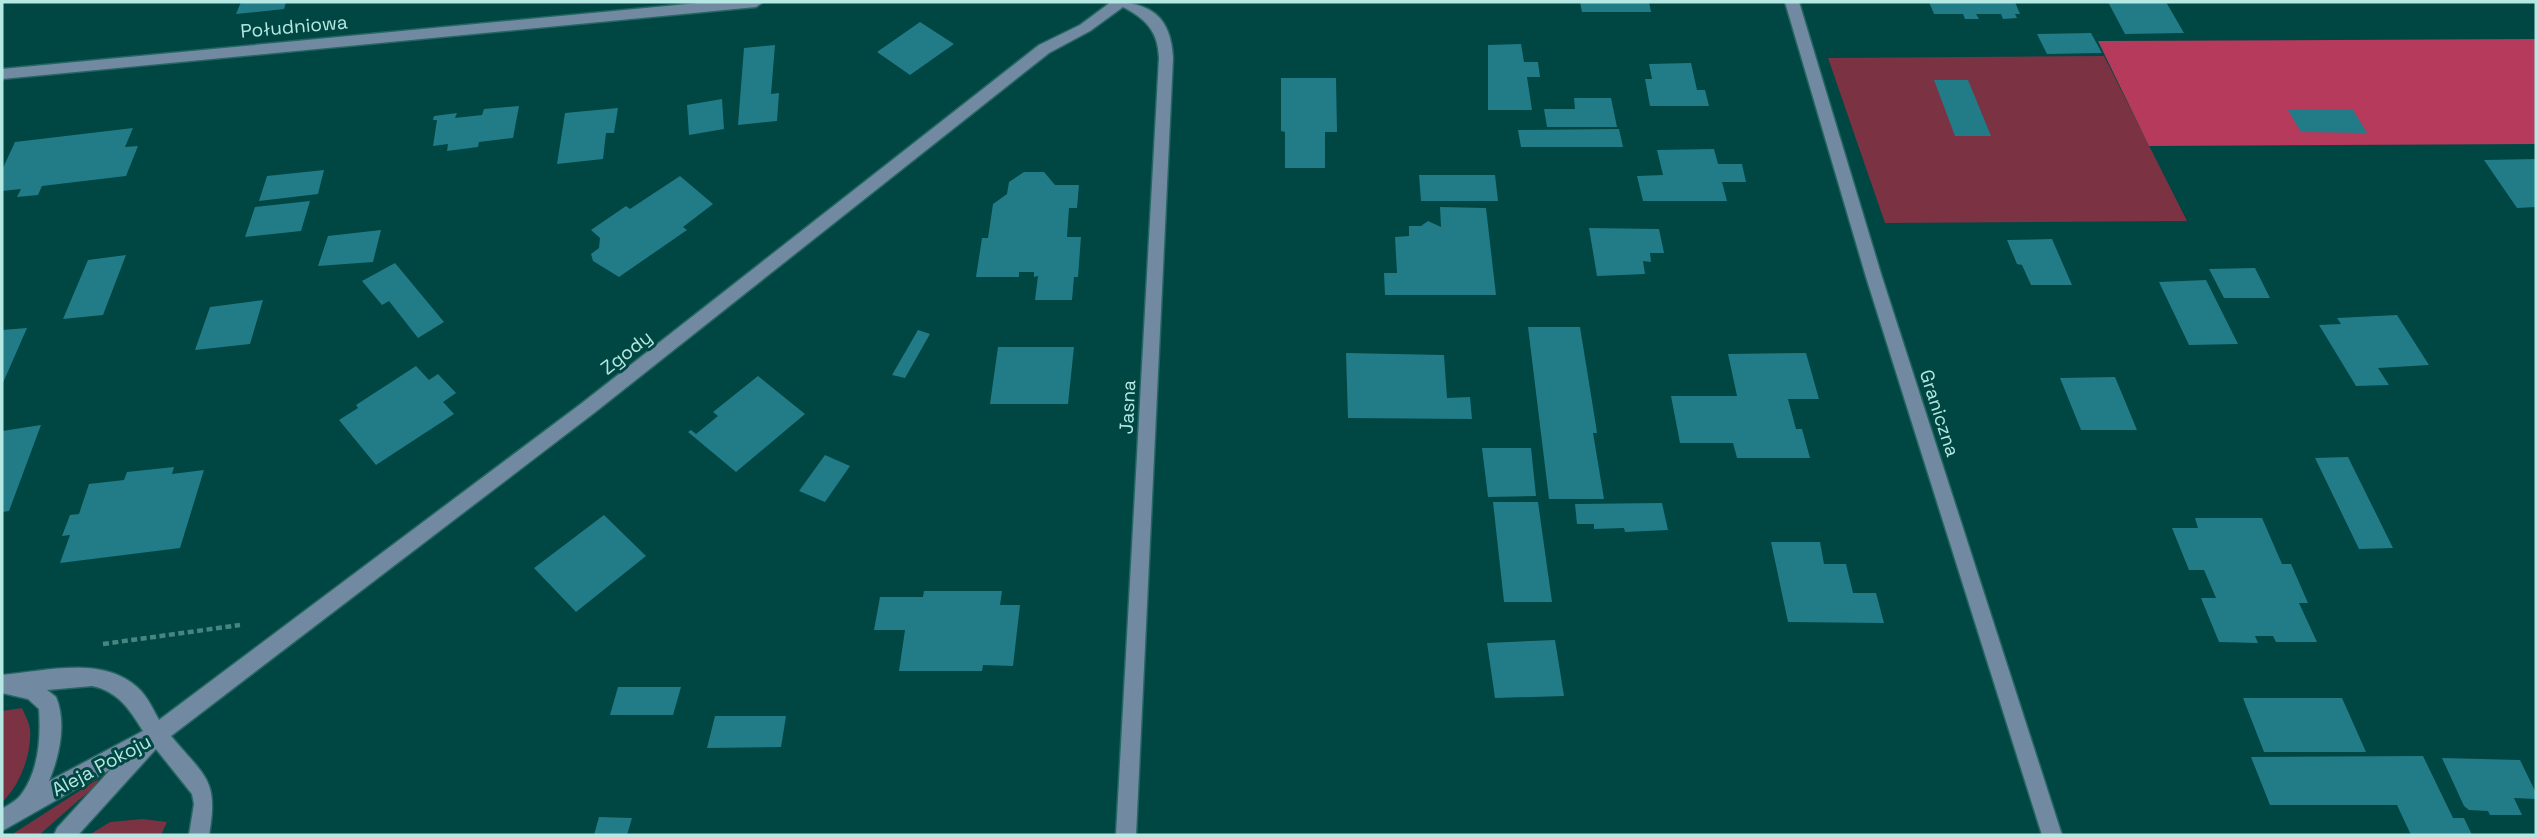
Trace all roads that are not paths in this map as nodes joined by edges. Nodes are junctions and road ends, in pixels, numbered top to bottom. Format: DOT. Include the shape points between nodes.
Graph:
graph roads {
  1 [pos="756,2"];
  2 [pos="1122,2"];
  3 [pos="1792,2"];
  4 [pos="2,74"];
  5 [pos="2,685"];
  6 [pos="157,734"];
  7 [pos="27,804"];
  8 [pos="2,821"];
  9 [pos="64,835"];
  10 [pos="199,835"];
  11 [pos="1126,835"];
  12 [pos="2052,835"];
  1 -- 4 [label="street, Południowa"];
  2 -- 6 [label="street, Zgody" via="1044,49 588,408"];
  2 -- 11 [label="street, Jasna" via="1147,13 1168,46"];
  3 -- 12 [label="street, Graniczna" via="1874,277"];
  5 -- 6 [label="street" via="92,677 108,680 134,698"];
  5 -- 7 [label="street" via="32,690 49,705 46,769"];
  6 -- 7 [label="street, Aleja Pokoju"];
  6 -- 9 [label="street, Aleja Pokoju"];
  6 -- 10 [label="street" via="202,790"];
  7 -- 8 [label="street, Aleja Pokoju"];
}
